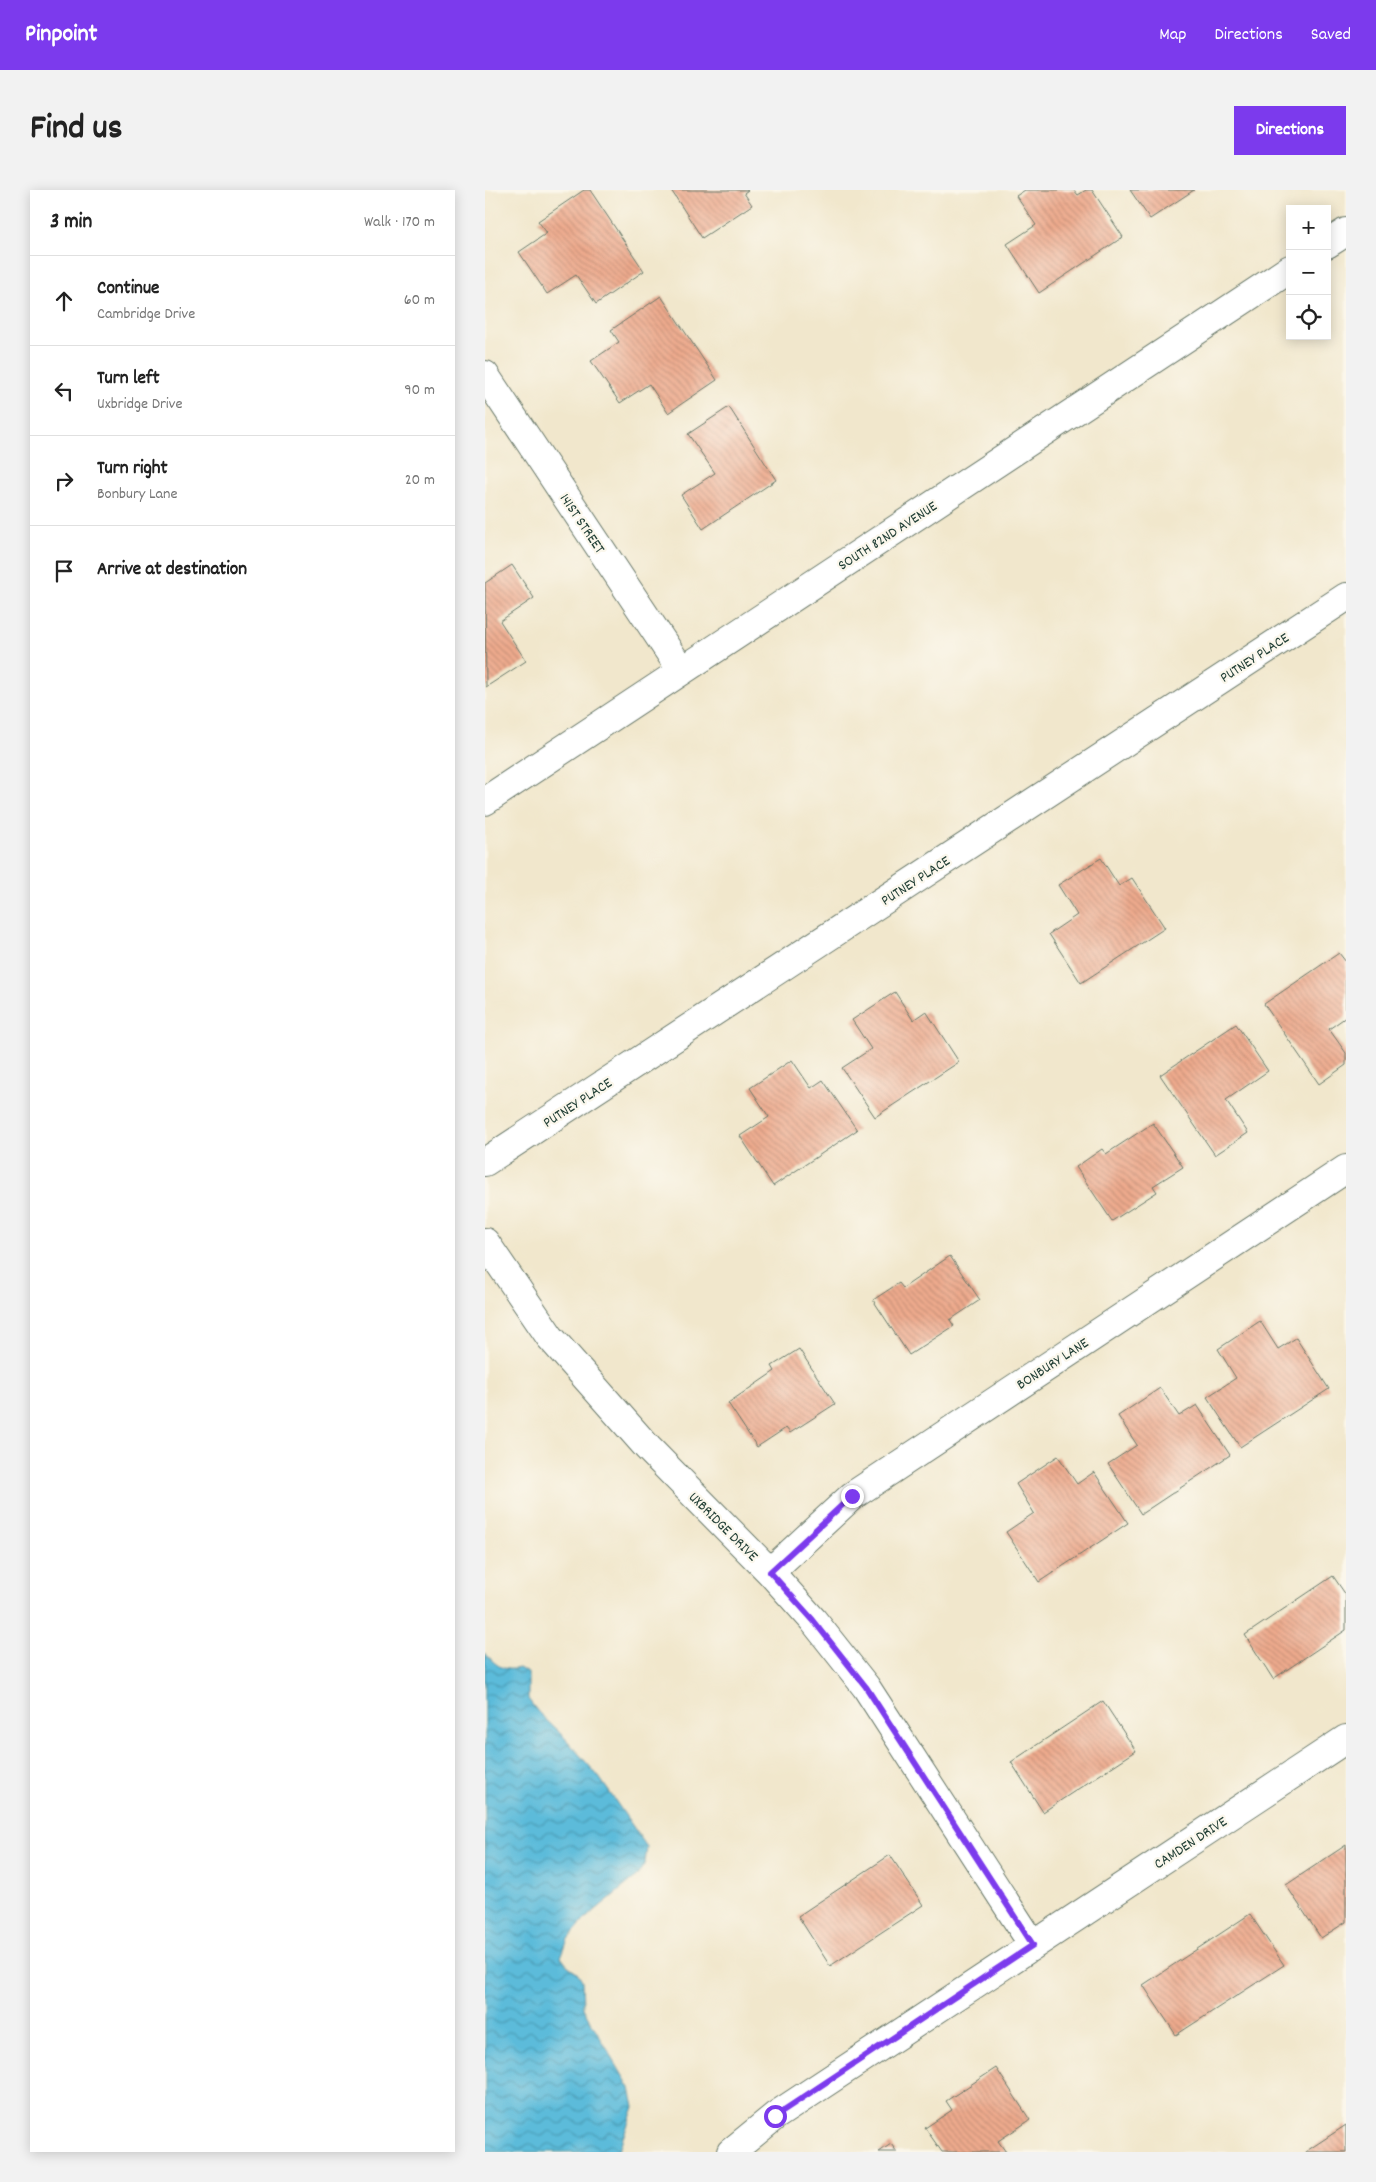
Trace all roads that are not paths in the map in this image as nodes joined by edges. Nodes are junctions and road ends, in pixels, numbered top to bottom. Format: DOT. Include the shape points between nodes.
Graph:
graph roads {
  1 [pos="1346,232"];
  2 [pos="1331,241"];
  3 [pos="1286,272"];
  4 [pos="485,375"];
  5 [pos="1346,597"];
  6 [pos="682,671"];
  7 [pos="485,801"];
  8 [pos="485,1162"];
  9 [pos="1346,1169"];
  10 [pos="485,1242"];
  11 [pos="770,1572"];
  12 [pos="1346,1739"];
  13 [pos="1033,1945"];
  14 [pos="731,2152"];
  1 -- 2 [label="street"];
  3 -- 6 [label="street, SOUTH 82ND AVENUE"];
  4 -- 6 [label="street, 141ST STREET"];
  5 -- 8 [label="street, PUTNEY PLACE"];
  6 -- 7 [label="street, SOUTH 82ND AVENUE"];
  9 -- 11 [label="street, BONBURY LANE" via="852,1496"];
  10 -- 11 [label="street, UXBRIDGE DRIVE" via="550,1337 648,1448"];
  11 -- 13 [label="street, UXBRIDGE DRIVE" via="866,1687"];
  12 -- 13 [label="street, CAMDEN DRIVE"];
  13 -- 14 [label="street, CAMDEN DRIVE" via="775,2116"];
}
